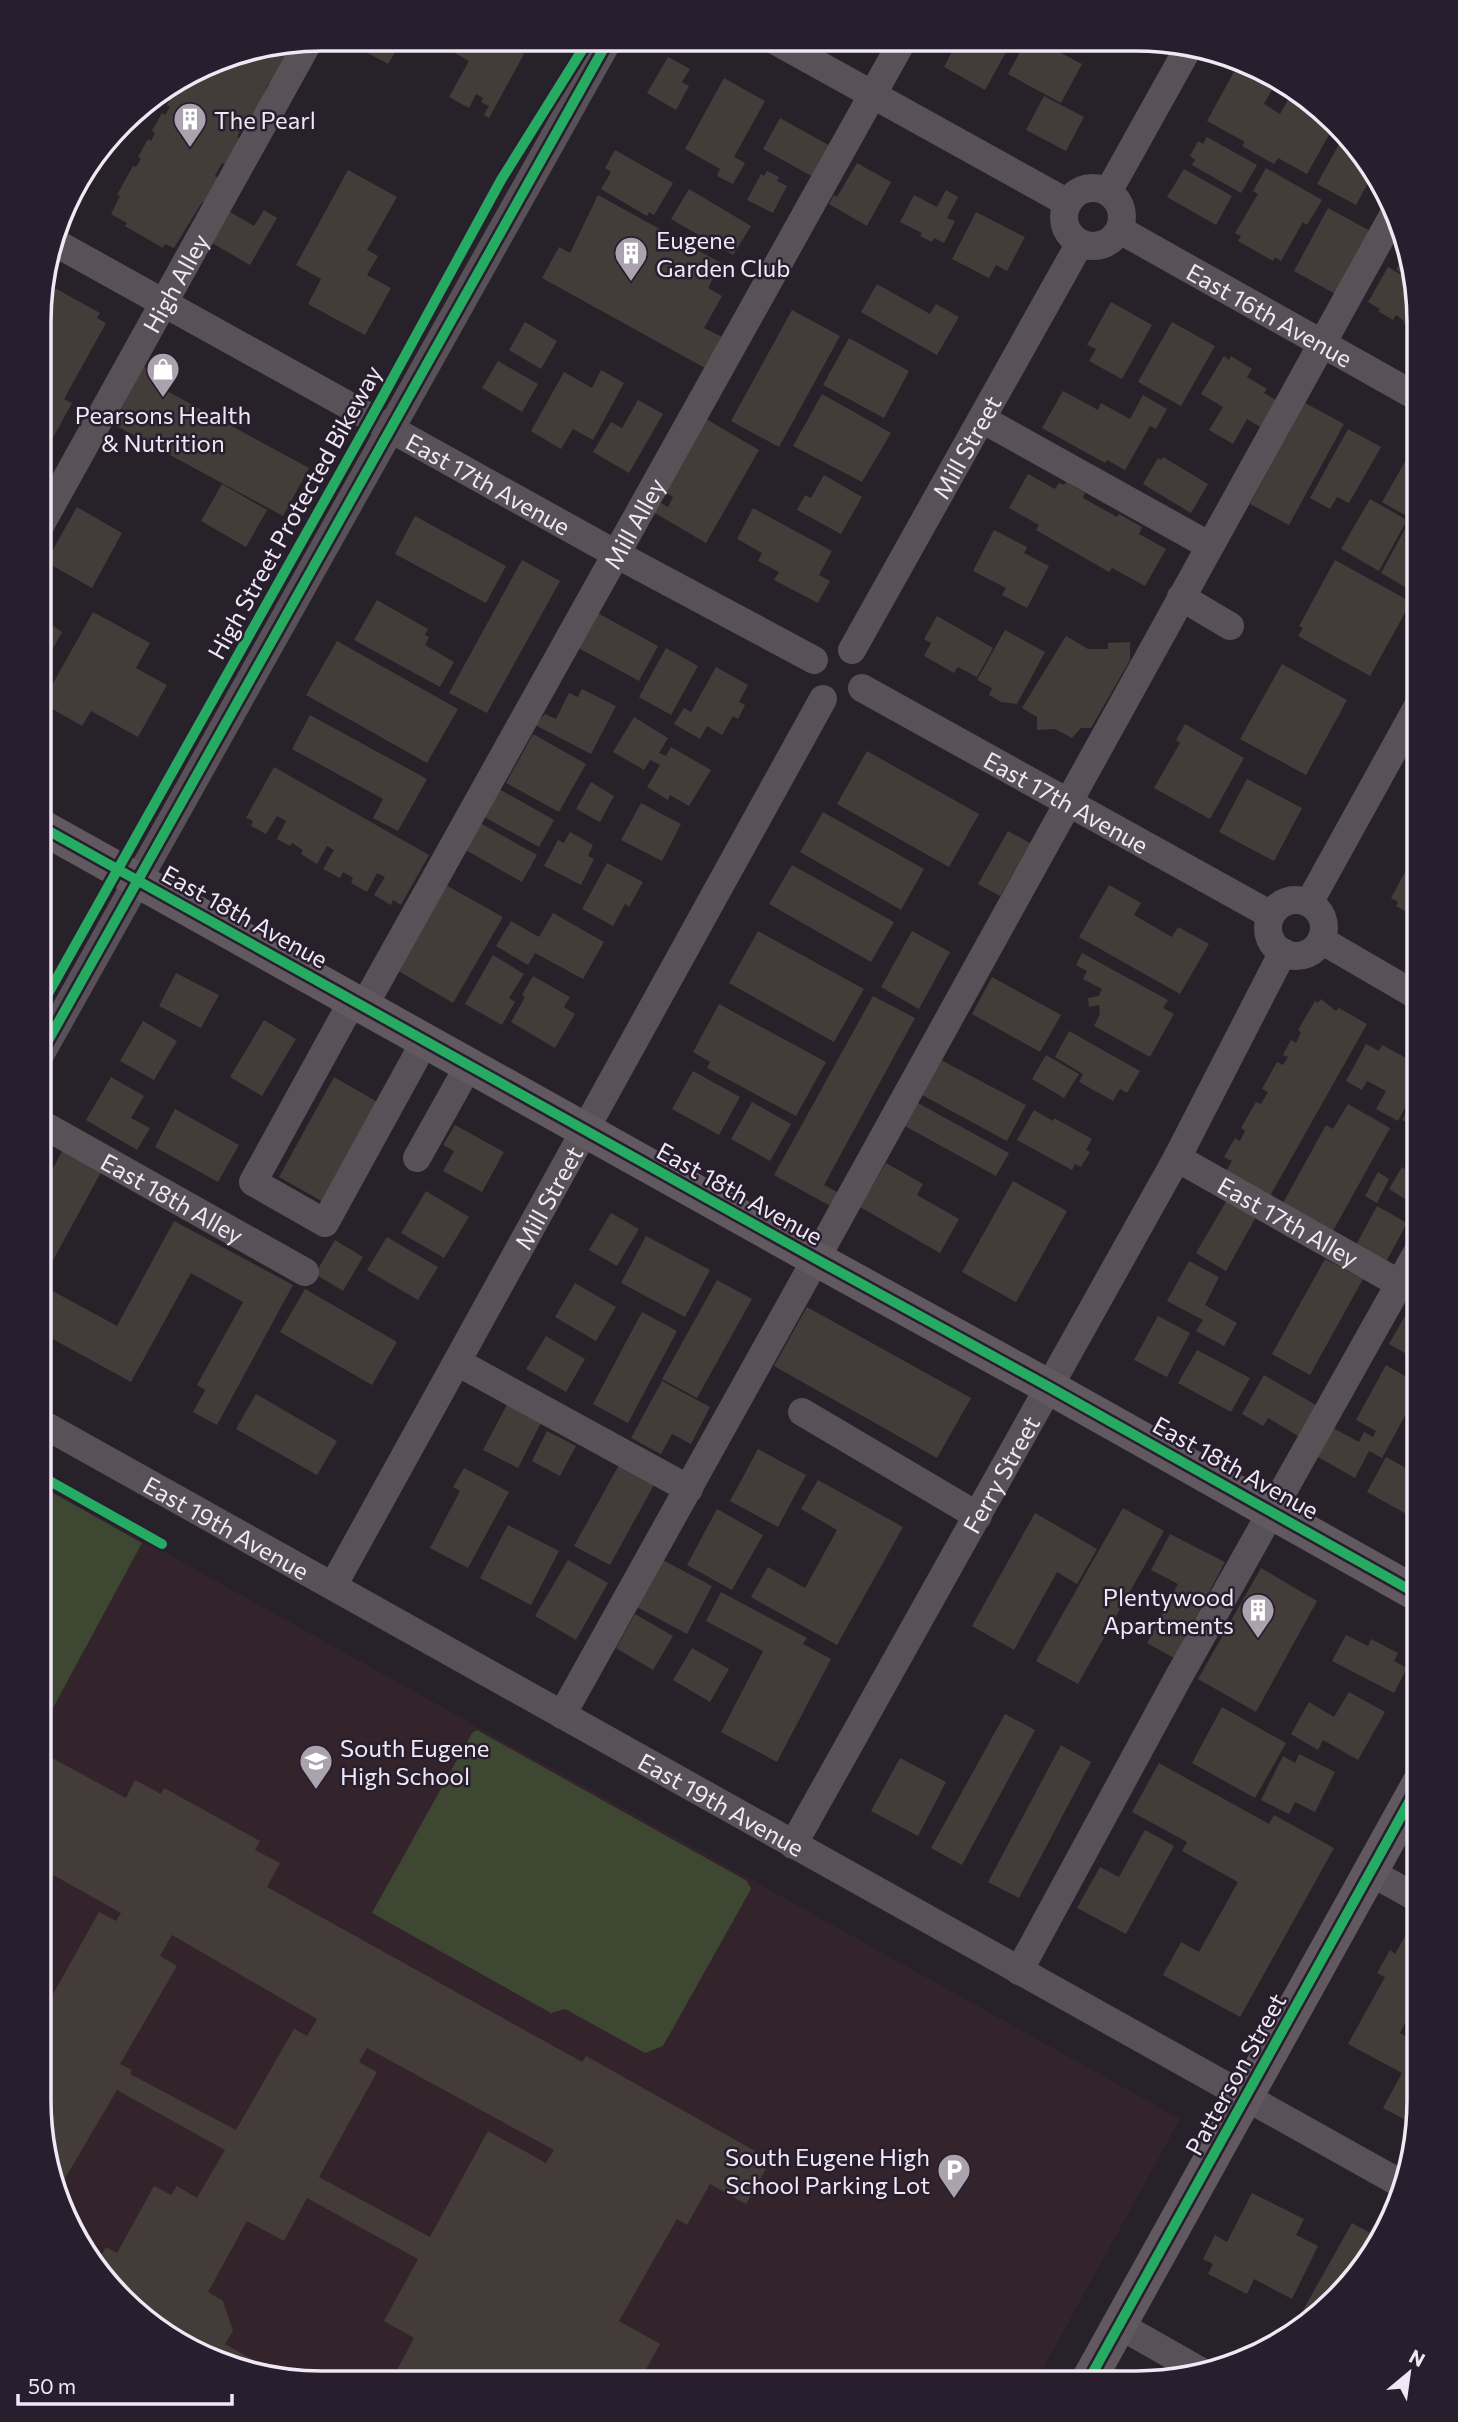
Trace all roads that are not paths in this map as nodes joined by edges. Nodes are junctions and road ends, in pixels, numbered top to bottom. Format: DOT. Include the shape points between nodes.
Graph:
graph roads {
  1 [pos="303,51"];
  2 [pos="602,51"];
  3 [pos="793,51"];
  4 [pos="897,51"];
  5 [pos="1185,55"];
  6 [pos="873,96"];
  7 [pos="1108,192"];
  8 [pos="1068,204"];
  9 [pos="1389,223"];
  10 [pos="1120,230"];
  11 [pos="1080,243"];
  12 [pos="62,246"];
  13 [pos="163,302"];
  14 [pos="1322,342"];
  15 [pos="1407,390"];
  16 [pos="982,419"];
  17 [pos="391,429"];
  18 [pos="51,506"];
  19 [pos="1210,545"];
  20 [pos="616,554"];
  21 [pos="1181,597"];
  22 [pos="1230,626"];
  23 [pos="852,650"];
  24 [pos="814,660"];
  25 [pos="862,688"];
  26 [pos="823,699"];
  27 [pos="1407,726"];
  28 [pos="1067,804"];
  29 [pos="51,832"];
  30 [pos="138,880"];
  31 [pos="1309,903"];
  32 [pos="1271,915"];
  33 [pos="1321,940"];
  34 [pos="1283,952"];
  35 [pos="1407,990"];
  36 [pos="358,1003"];
  37 [pos="51,1035"];
  38 [pos="425,1041"];
  39 [pos="469,1065"];
  40 [pos="51,1129"];
  41 [pos="586,1130"];
  42 [pos="417,1158"];
  43 [pos="1177,1158"];
  44 [pos="816,1259"];
  45 [pos="1407,1271"];
  46 [pos="305,1272"];
  47 [pos="1400,1284"];
  48 [pos="457,1362"];
  49 [pos="1049,1387"];
  50 [pos="802,1412"];
  51 [pos="51,1429"];
  52 [pos="689,1489"];
  53 [pos="1272,1511"];
  54 [pos="978,1516"];
  55 [pos="333,1586"];
  56 [pos="1407,1588"];
  57 [pos="562,1715"];
  58 [pos="1407,1806"];
  59 [pos="793,1844"];
  60 [pos="1370,1872"];
  61 [pos="1407,1892"];
  62 [pos="1019,1971"];
  63 [pos="1246,2098"];
  64 [pos="1395,2180"];
  65 [pos="1119,2325"];
  66 [pos="1191,2366"];
  67 [pos="1094,2371"];
  1 -- 13 [label="street, High Alley"];
  2 -- 17 [label="street"];
  3 -- 6 [label="street"];
  4 -- 6 [label="street, Mill Alley"];
  5 -- 7 [label="street"];
  6 -- 8 [label="street"];
  6 -- 20 [label="street, Mill Alley"];
  7 -- 8 [label="street" via="1090,188"];
  7 -- 10 [label="street" via="1122,213"];
  8 -- 11 [label="street" via="1067,230"];
  9 -- 14 [label="street"];
  10 -- 11 [label="street" via="1103,245"];
  10 -- 14 [label="street, East 16th Avenue"];
  11 -- 16 [label="street, Mill Street"];
  12 -- 13 [label="street, East 17th Avenue"];
  13 -- 17 [label="street, East 17th Avenue"];
  13 -- 18 [label="street, High Alley"];
  14 -- 15 [label="street, East 16th Avenue"];
  14 -- 19 [label="street"];
  16 -- 19 [label="street"];
  16 -- 23 [label="street, Mill Street"];
  17 -- 20 [label="street, East 17th Avenue"];
  17 -- 30 [label="street"];
  19 -- 21 [label="street"];
  20 -- 24 [label="street, East 17th Avenue"];
  20 -- 36 [label="street, Mill Alley"];
  21 -- 22 [label="street"];
  21 -- 28 [label="street"];
  23 -- 24 [label="street" via="831,647"];
  23 -- 25 [label="street" via="865,668"];
  24 -- 26 [label="street" via="811,681"];
  25 -- 26 [label="street" via="845,702"];
  25 -- 28 [label="street, East 17th Avenue"];
  26 -- 41 [label="street, Mill Street"];
  27 -- 31 [label="street"];
  28 -- 32 [label="street, East 17th Avenue"];
  28 -- 44 [label="street"];
  29 -- 30 [label="main road, East 18th Avenue"];
  30 -- 36 [label="main road, East 18th Avenue"];
  30 -- 37 [label="street"];
  31 -- 32 [label="street" via="1287,901"];
  31 -- 33 [label="street" via="1323,919"];
  32 -- 34 [label="street" via="1269,936"];
  33 -- 34 [label="street" via="1304,954"];
  33 -- 35 [label="street"];
  34 -- 43 [label="street, Ferry Street"];
  36 -- 38 [label="main road, East 18th Avenue"];
  36 -- 38 [label="street, Mill Alley" via="320,1057 253,1182 325,1223"];
  38 -- 39 [label="main road, East 18th Avenue"];
  39 -- 41 [label="main road, East 18th Avenue"];
  39 -- 42 [label="street"];
  40 -- 46 [label="street, East 18th Alley"];
  41 -- 44 [label="main road, East 18th Avenue"];
  41 -- 48 [label="street, Mill Street"];
  43 -- 47 [label="street, East 17th Alley"];
  43 -- 49 [label="street, Ferry Street"];
  44 -- 49 [label="main road, East 18th Avenue"];
  44 -- 52 [label="street"];
  45 -- 47 [label="street"];
  47 -- 53 [label="street"];
  48 -- 52 [label="street"];
  48 -- 55 [label="street, Mill Street"];
  49 -- 53 [label="main road, East 18th Avenue"];
  49 -- 54 [label="street, Ferry Street"];
  50 -- 54 [label="street"];
  51 -- 55 [label="street, East 19th Avenue"];
  52 -- 57 [label="street"];
  53 -- 56 [label="main road, East 18th Avenue"];
  53 -- 62 [label="street"];
  54 -- 59 [label="street, Ferry Street"];
  55 -- 57 [label="street, East 19th Avenue"];
  57 -- 59 [label="street, East 19th Avenue"];
  58 -- 60 [label="main road, Patterson Street"];
  59 -- 62 [label="street, East 19th Avenue"];
  60 -- 61 [label="street"];
  60 -- 63 [label="main road, Patterson Street"];
  62 -- 63 [label="street, East 19th Avenue"];
  63 -- 64 [label="street, East 19th Avenue"];
  63 -- 65 [label="main road, Patterson Street"];
  65 -- 66 [label="street"];
  65 -- 67 [label="main road, Patterson Street"];
}
